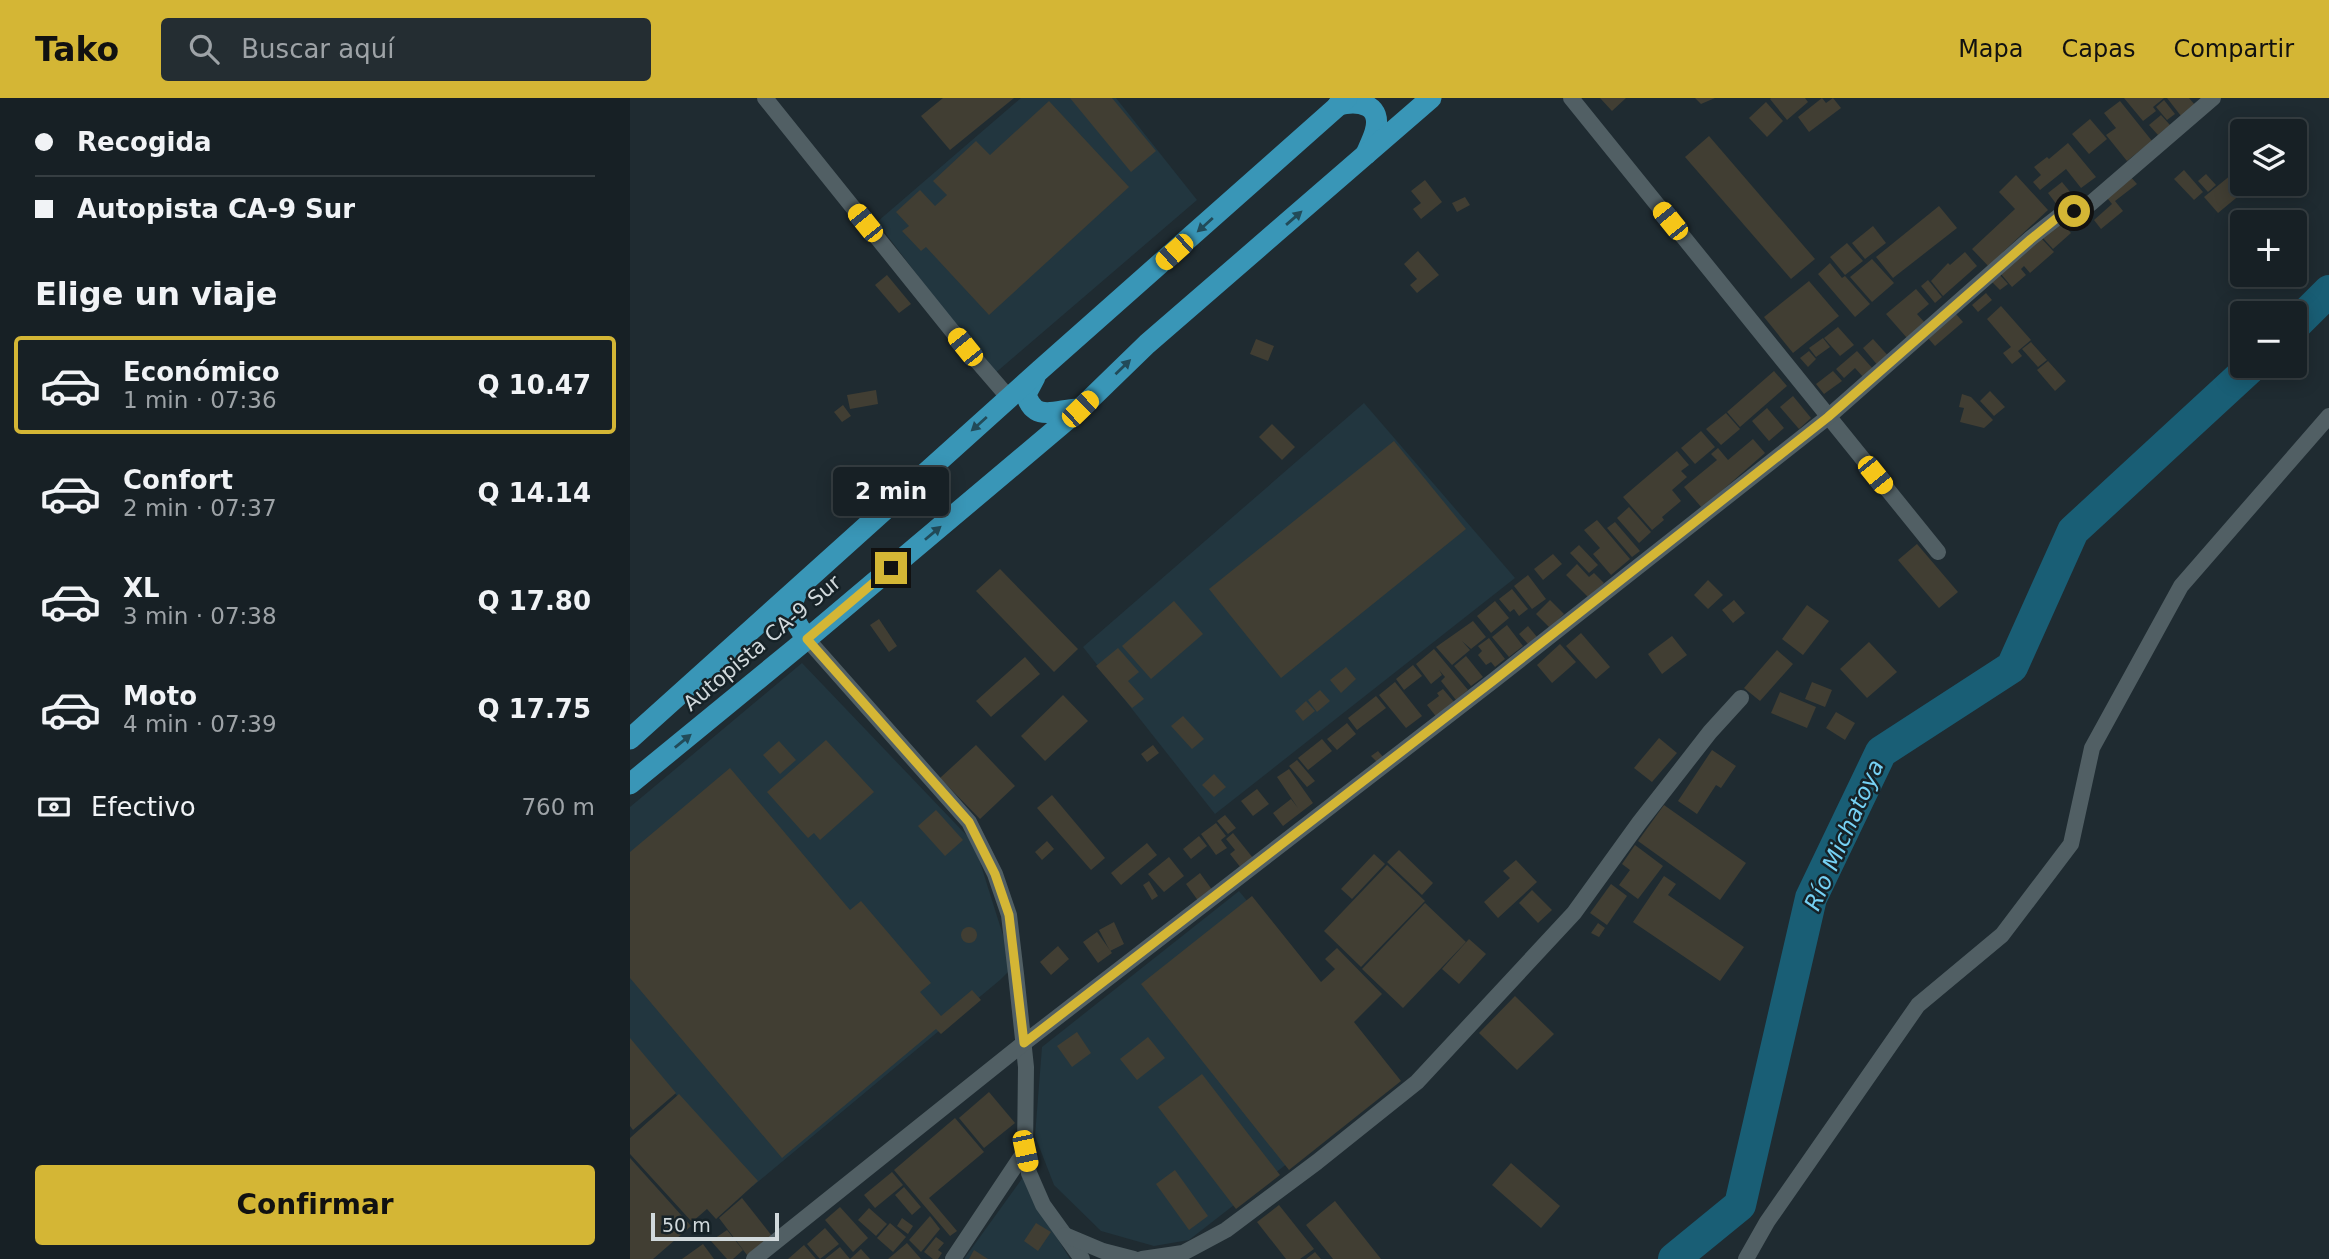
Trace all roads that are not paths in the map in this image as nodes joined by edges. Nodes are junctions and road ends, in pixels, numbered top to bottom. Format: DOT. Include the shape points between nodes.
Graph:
graph roads {
  1 [pos="765,98"];
  2 [pos="1431,98"];
  3 [pos="1571,98"];
  4 [pos="2213,98"];
  5 [pos="1343,102"];
  6 [pos="1366,156"];
  7 [pos="1040,370"];
  8 [pos="1009,398"];
  9 [pos="1080,409"];
  10 [pos="2329,416"];
  11 [pos="1828,417"];
  12 [pos="1938,552"];
  13 [pos="803,583"];
  14 [pos="807,639"];
  15 [pos="1741,698"];
  16 [pos="630,739"];
  17 [pos="630,784"];
  18 [pos="1024,1043"];
  19 [pos="1025,1151"];
  20 [pos="1066,1235"];
  21 [pos="754,1259"];
  22 [pos="953,1259"];
  23 [pos="1082,1259"];
  24 [pos="1134,1259"];
  25 [pos="1142,1259"];
  26 [pos="1745,1259"];
  1 -- 8 [label="street"];
  2 -- 6 [label="highway, Autopista CA-9 Sur"];
  3 -- 11 [label="street"];
  4 -- 11 [label="street" via="2090,204 2058,217 2031,239"];
  5 -- 6 [label="highway" via="1359,102 1374,114 1376,132"];
  5 -- 7 [label="highway, Autopista CA-9 Sur, one-way"];
  9 -- 6 [label="highway, Autopista CA-9 Sur, one-way" via="1147,344"];
  7 -- 8 [label="highway, Autopista CA-9 Sur"];
  7 -- 9 [label="highway" via="1026,394 1032,407 1045,413"];
  8 -- 13 [label="highway, Autopista CA-9 Sur, one-way"];
  14 -- 9 [label="highway, Autopista CA-9 Sur, one-way"];
  10 -- 26 [label="street" via="2181,586 2092,748 2071,844 2002,935 1918,1005"];
  11 -- 12 [label="street"];
  11 -- 18 [label="street"];
  13 -- 14 [label="highway" via="792,610"];
  13 -- 16 [label="highway, Autopista CA-9 Sur"];
  17 -- 14 [label="highway, Autopista CA-9 Sur, one-way"];
  14 -- 18 [label="street" via="969,822 1009,915"];
  15 -- 25 [label="street" via="1639,823 1574,913 1417,1082 1226,1230 1183,1253"];
  18 -- 19 [label="street"];
  18 -- 21 [label="street"];
  19 -- 20 [label="street" via="1043,1205"];
  19 -- 22 [label="street"];
  20 -- 23 [label="street"];
  20 -- 24 [label="street"];
}
